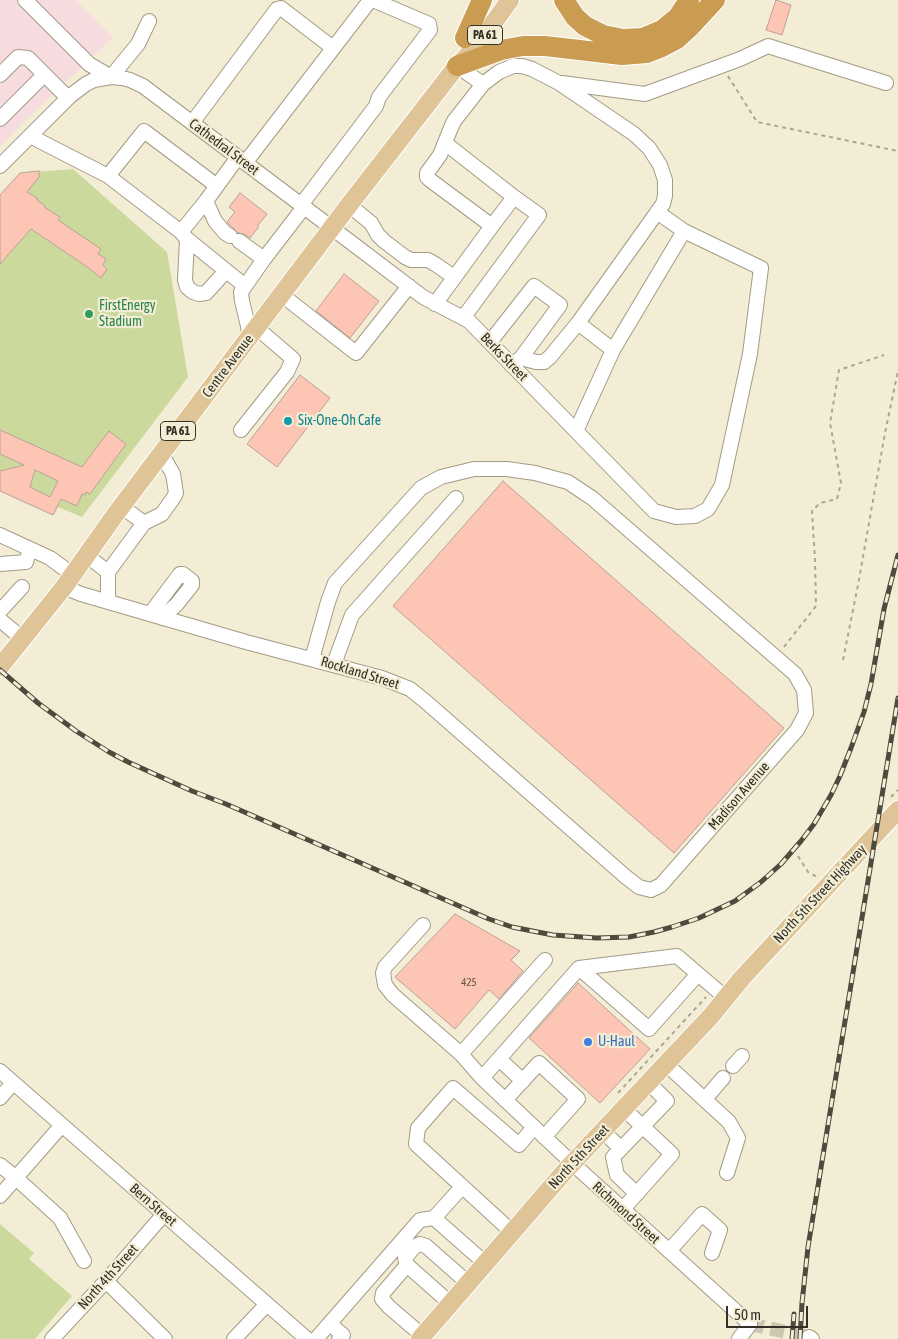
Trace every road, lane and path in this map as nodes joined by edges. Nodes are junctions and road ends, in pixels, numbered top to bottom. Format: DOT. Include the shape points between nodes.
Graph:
graph roads {
  1 [pos="25,0"];
  2 [pos="482,0"];
  3 [pos="492,0"];
  4 [pos="510,0"];
  5 [pos="564,0"];
  6 [pos="689,0"];
  7 [pos="715,0"];
  8 [pos="149,21"];
  9 [pos="465,38"];
  10 [pos="333,48"];
  11 [pos="457,66"];
  12 [pos="721,66"];
  13 [pos="0,75"];
  14 [pos="44,75"];
  15 [pos="111,77"];
  16 [pos="559,83"];
  17 [pos="886,83"];
  18 [pos="483,84"];
  19 [pos="68,98"];
  20 [pos="0,119"];
  21 [pos="192,123"];
  22 [pos="30,136"];
  23 [pos="446,143"];
  24 [pos="898,151"];
  25 [pos="242,160"];
  26 [pos="0,166"];
  27 [pos="108,176"];
  28 [pos="217,186"];
  29 [pos="514,197"];
  30 [pos="206,201"];
  31 [pos="303,206"];
  32 [pos="349,206"];
  33 [pos="657,212"];
  34 [pos="492,226"];
  35 [pos="332,228"];
  36 [pos="684,231"];
  37 [pos="378,235"];
  38 [pos="184,236"];
  39 [pos="364,252"];
  40 [pos="264,259"];
  41 [pos="226,271"];
  42 [pos="454,277"];
  43 [pos="245,286"];
  44 [pos="409,286"];
  45 [pos="282,296"];
  46 [pos="435,304"];
  47 [pos="463,318"];
  48 [pos="578,322"];
  49 [pos="252,335"];
  50 [pos="490,342"];
  51 [pos="613,350"];
  52 [pos="884,355"];
  53 [pos="516,361"];
  54 [pos="898,371"];
  55 [pos="241,430"];
  56 [pos="576,431"];
  57 [pos="162,453"];
  58 [pos="456,498"];
  59 [pos="121,506"];
  60 [pos="144,523"];
  61 [pos="0,535"];
  62 [pos="30,549"];
  63 [pos="86,556"];
  64 [pos="0,564"];
  65 [pos="108,572"];
  66 [pos="68,581"];
  67 [pos="22,587"];
  68 [pos="108,602"];
  69 [pos="0,612"];
  70 [pos="0,620"];
  71 [pos="23,639"];
  72 [pos="776,657"];
  73 [pos="312,659"];
  74 [pos="843,660"];
  75 [pos="334,664"];
  76 [pos="0,667"];
  77 [pos="898,810"];
  78 [pos="798,856"];
  79 [pos="817,877"];
  80 [pos="651,890"];
  81 [pos="423,925"];
  82 [pos="545,960"];
  83 [pos="579,968"];
  84 [pos="698,974"];
  85 [pos="742,978"];
  86 [pos="726,998"];
  87 [pos="461,1054"];
  88 [pos="499,1059"];
  89 [pos="666,1064"];
  90 [pos="0,1071"];
  91 [pos="482,1078"];
  92 [pos="723,1078"];
  93 [pos="523,1081"];
  94 [pos="13,1083"];
  95 [pos="648,1083"];
  96 [pos="0,1098"];
  97 [pos="705,1099"];
  98 [pos="505,1100"];
  99 [pos="624,1109"];
  100 [pos="62,1125"];
  101 [pos="642,1126"];
  102 [pos="602,1131"];
  103 [pos="539,1132"];
  104 [pos="621,1149"];
  105 [pos="572,1163"];
  106 [pos="0,1165"];
  107 [pos="727,1173"];
  108 [pos="16,1178"];
  109 [pos="462,1187"];
  110 [pos="637,1194"];
  111 [pos="0,1196"];
  112 [pos="623,1209"];
  113 [pos="164,1214"];
  114 [pos="434,1218"];
  115 [pos="512,1232"];
  116 [pos="669,1251"];
  117 [pos="712,1254"];
  118 [pos="84,1260"];
  119 [pos="485,1263"];
  120 [pos="407,1265"];
  121 [pos="106,1281"];
  122 [pos="468,1283"];
  123 [pos="267,1304"];
  124 [pos="450,1304"];
  125 [pos="330,1324"];
  126 [pos="345,1338"];
  127 [pos="421,1338"];
  128 [pos="52,1339"];
  129 [pos="164,1339"];
  130 [pos="234,1339"];
  131 [pos="306,1339"];
  132 [pos="316,1339"];
  133 [pos="740,1339"];
  1 -- 15 [label="street" via="89,64"];
  2 -- 9 [label="highway"];
  3 -- 9 [label="main road, Centre Avenue / PA 61"];
  4 -- 11 [label="main road, Centre Avenue / PA 61" via="476,47"];
  5 -- 6 [label="highway" via="585,26 603,36 623,40 643,38 662,30 678,18"];
  7 -- 11 [label="highway" via="677,39 647,53 622,55 523,46 501,50"];
  8 -- 15 [label="street" via="138,44"];
  9 -- 11 [label="main road, Centre Avenue / PA 61"];
  10 -- 21 [label="street" via="281,8 277,9"];
  10 -- 25 [label="street"];
  10 -- 31 [label="street" via="368,2 373,0 429,24 430,30"];
  11 -- 18 [label="street"];
  11 -- 32 [label="main road, Centre Avenue / PA 61"];
  12 -- 16 [label="street" via="645,94"];
  12 -- 17 [label="street" via="768,46"];
  12 -- 24 [label="path" via="757,122"];
  13 -- 14 [label="street" via="18,58 28,58"];
  14 -- 19 [label="street"];
  14 -- 20 [label="street"];
  15 -- 19 [label="street" via="94,80"];
  15 -- 21 [label="street, Cathedral Street" via="143,86"];
  16 -- 18 [label="street" via="532,69 513,66"];
  16 -- 33 [label="street" via="634,134 649,148 665,180 665,196"];
  18 -- 23 [label="street" via="454,121"];
  19 -- 22 [label="street"];
  21 -- 25 [label="street, Cathedral Street"];
  22 -- 26 [label="street"];
  22 -- 27 [label="street"];
  23 -- 29 [label="street"];
  23 -- 34 [label="street" via="427,177"];
  25 -- 28 [label="street"];
  25 -- 31 [label="street, Cathedral Street"];
  27 -- 28 [label="street" via="144,131"];
  27 -- 38 [label="street"];
  28 -- 30 [label="street"];
  29 -- 34 [label="street"];
  29 -- 47 [label="street" via="539,215"];
  30 -- 38 [label="street"];
  30 -- 40 [label="street" via="225,233"];
  31 -- 35 [label="street, Cathedral Street"];
  31 -- 40 [label="street"];
  32 -- 35 [label="main road, Centre Avenue / PA 61"];
  32 -- 37 [label="street" via="371,223"];
  33 -- 36 [label="street"];
  33 -- 48 [label="street"];
  34 -- 42 [label="street"];
  35 -- 39 [label="street, Berks Street"];
  35 -- 45 [label="main road, Centre Avenue / PA 61"];
  36 -- 51 [label="street"];
  36 -- 56 [label="street, Berks Street" via="761,268 750,354 722,485 708,508 695,516 676,517 654,511"];
  37 -- 39 [label="street"];
  37 -- 42 [label="street" via="412,260 428,260"];
  38 -- 41 [label="street"];
  38 -- 41 [label="street" via="187,287 199,294 206,293"];
  39 -- 44 [label="street, Berks Street"];
  40 -- 43 [label="street"];
  41 -- 43 [label="street"];
  42 -- 46 [label="street"];
  43 -- 49 [label="street" via="241,292 242,301 248,334"];
  44 -- 45 [label="street" via="356,353"];
  44 -- 46 [label="street, Berks Street"];
  45 -- 49 [label="main road, Centre Avenue / PA 61"];
  46 -- 47 [label="street, Berks Street"];
  47 -- 50 [label="street, Berks Street"];
  48 -- 51 [label="street"];
  48 -- 53 [label="street" via="544,362"];
  49 -- 55 [label="street" via="293,359 287,372"];
  49 -- 57 [label="main road, Centre Avenue / PA 61"];
  50 -- 53 [label="street, Berks Street"];
  50 -- 53 [label="street" via="534,286 560,305"];
  51 -- 56 [label="street"];
  52 -- 72 [label="path" via="840,370 830,423 841,483 837,499 820,503 812,510 816,606"];
  53 -- 56 [label="street, Berks Street"];
  54 -- 74 [label="path"];
  57 -- 59 [label="main road, Centre Avenue / PA 61"];
  57 -- 60 [label="street" via="173,474 176,493 162,514"];
  58 -- 75 [label="street" via="352,615"];
  59 -- 60 [label="street"];
  59 -- 63 [label="main road, Centre Avenue / PA 61"];
  60 -- 65 [label="street"];
  61 -- 62 [label="street, Rockland Street"];
  62 -- 64 [label="street" via="26,562"];
  62 -- 66 [label="street, Rockland Street" via="50,558"];
  63 -- 65 [label="street"];
  63 -- 66 [label="main road, Centre Avenue / PA 61"];
  65 -- 68 [label="street"];
  66 -- 68 [label="street, Rockland Street" via="81,594"];
  66 -- 71 [label="main road, Centre Avenue / PA 61"];
  67 -- 69 [label="street"];
  68 -- 73 [label="street, Rockland Street"];
  70 -- 71 [label="street"];
  71 -- 76 [label="main road, Centre Avenue / PA 61"];
  72 -- 73 [label="street" via="592,498 568,482 507,468 474,469 441,477 421,488 335,583"];
  72 -- 80 [label="street, Madison Avenue" via="795,674 804,690 806,713 797,730 661,885"];
  73 -- 75 [label="street, Rockland Street"];
  75 -- 80 [label="street, Rockland Street" via="410,689 626,877 639,887"];
  77 -- 85 [label="main road, North 5th Street Highway"];
  78 -- 79 [label="path" via="808,872"];
  81 -- 87 [label="street, Richmond Street" via="385,967 385,986"];
  82 -- 87 [label="street"];
  83 -- 84 [label="street" via="677,956"];
  83 -- 84 [label="street" via="649,1029"];
  83 -- 88 [label="street"];
  84 -- 86 [label="street"];
  85 -- 86 [label="main road, North 5th Street"];
  86 -- 89 [label="main road, North 5th Street"];
  87 -- 91 [label="street, Richmond Street"];
  88 -- 91 [label="street"];
  88 -- 93 [label="street"];
  89 -- 95 [label="main road, North 5th Street"];
  89 -- 97 [label="street"];
  90 -- 94 [label="street, Bern Street"];
  91 -- 98 [label="street, Richmond Street"];
  92 -- 97 [label="street"];
  93 -- 98 [label="street"];
  93 -- 103 [label="street" via="539,1064 578,1099 562,1117"];
  94 -- 96 [label="street"];
  94 -- 100 [label="street, Bern Street"];
  95 -- 99 [label="main road, North 5th Street"];
  95 -- 101 [label="street" via="667,1101"];
  97 -- 107 [label="street" via="729,1122 738,1138"];
  98 -- 103 [label="street, Richmond Street"];
  99 -- 101 [label="street"];
  99 -- 102 [label="main road, North 5th Street"];
  100 -- 108 [label="street"];
  100 -- 113 [label="street, Bern Street"];
  101 -- 104 [label="street"];
  101 -- 110 [label="street" via="672,1154"];
  102 -- 104 [label="street"];
  102 -- 105 [label="main road, North 5th Street"];
  103 -- 105 [label="street, Richmond Street"];
  103 -- 109 [label="street" via="518,1145 453,1088 418,1128 416,1144"];
  104 -- 110 [label="street" via="613,1157 617,1175"];
  105 -- 112 [label="street, Richmond Street"];
  105 -- 115 [label="main road, North 5th Street"];
  106 -- 108 [label="street"];
  108 -- 111 [label="street"];
  108 -- 118 [label="street" via="60,1218"];
  109 -- 114 [label="street"];
  109 -- 115 [label="street"];
  110 -- 112 [label="street"];
  112 -- 116 [label="street, Richmond Street"];
  113 -- 121 [label="street, North 4th Street"];
  113 -- 123 [label="street, Bern Street"];
  114 -- 119 [label="street"];
  114 -- 125 [label="street" via="420,1220"];
  115 -- 119 [label="main road, North 5th Street"];
  116 -- 117 [label="street" via="702,1214 720,1230"];
  116 -- 133 [label="street, Richmond Street" via="750,1324"];
  119 -- 122 [label="main road, North 5th Street"];
  120 -- 122 [label="street" via="405,1258 420,1244"];
  120 -- 124 [label="street"];
  120 -- 127 [label="street" via="382,1293 382,1299"];
  121 -- 128 [label="street, North 4th Street"];
  121 -- 129 [label="street"];
  122 -- 124 [label="main road, North 5th Street"];
  123 -- 130 [label="street"];
  123 -- 131 [label="street, Bern Street"];
  124 -- 127 [label="main road, North 5th Street"];
  125 -- 126 [label="street"];
  125 -- 132 [label="street"];
}
